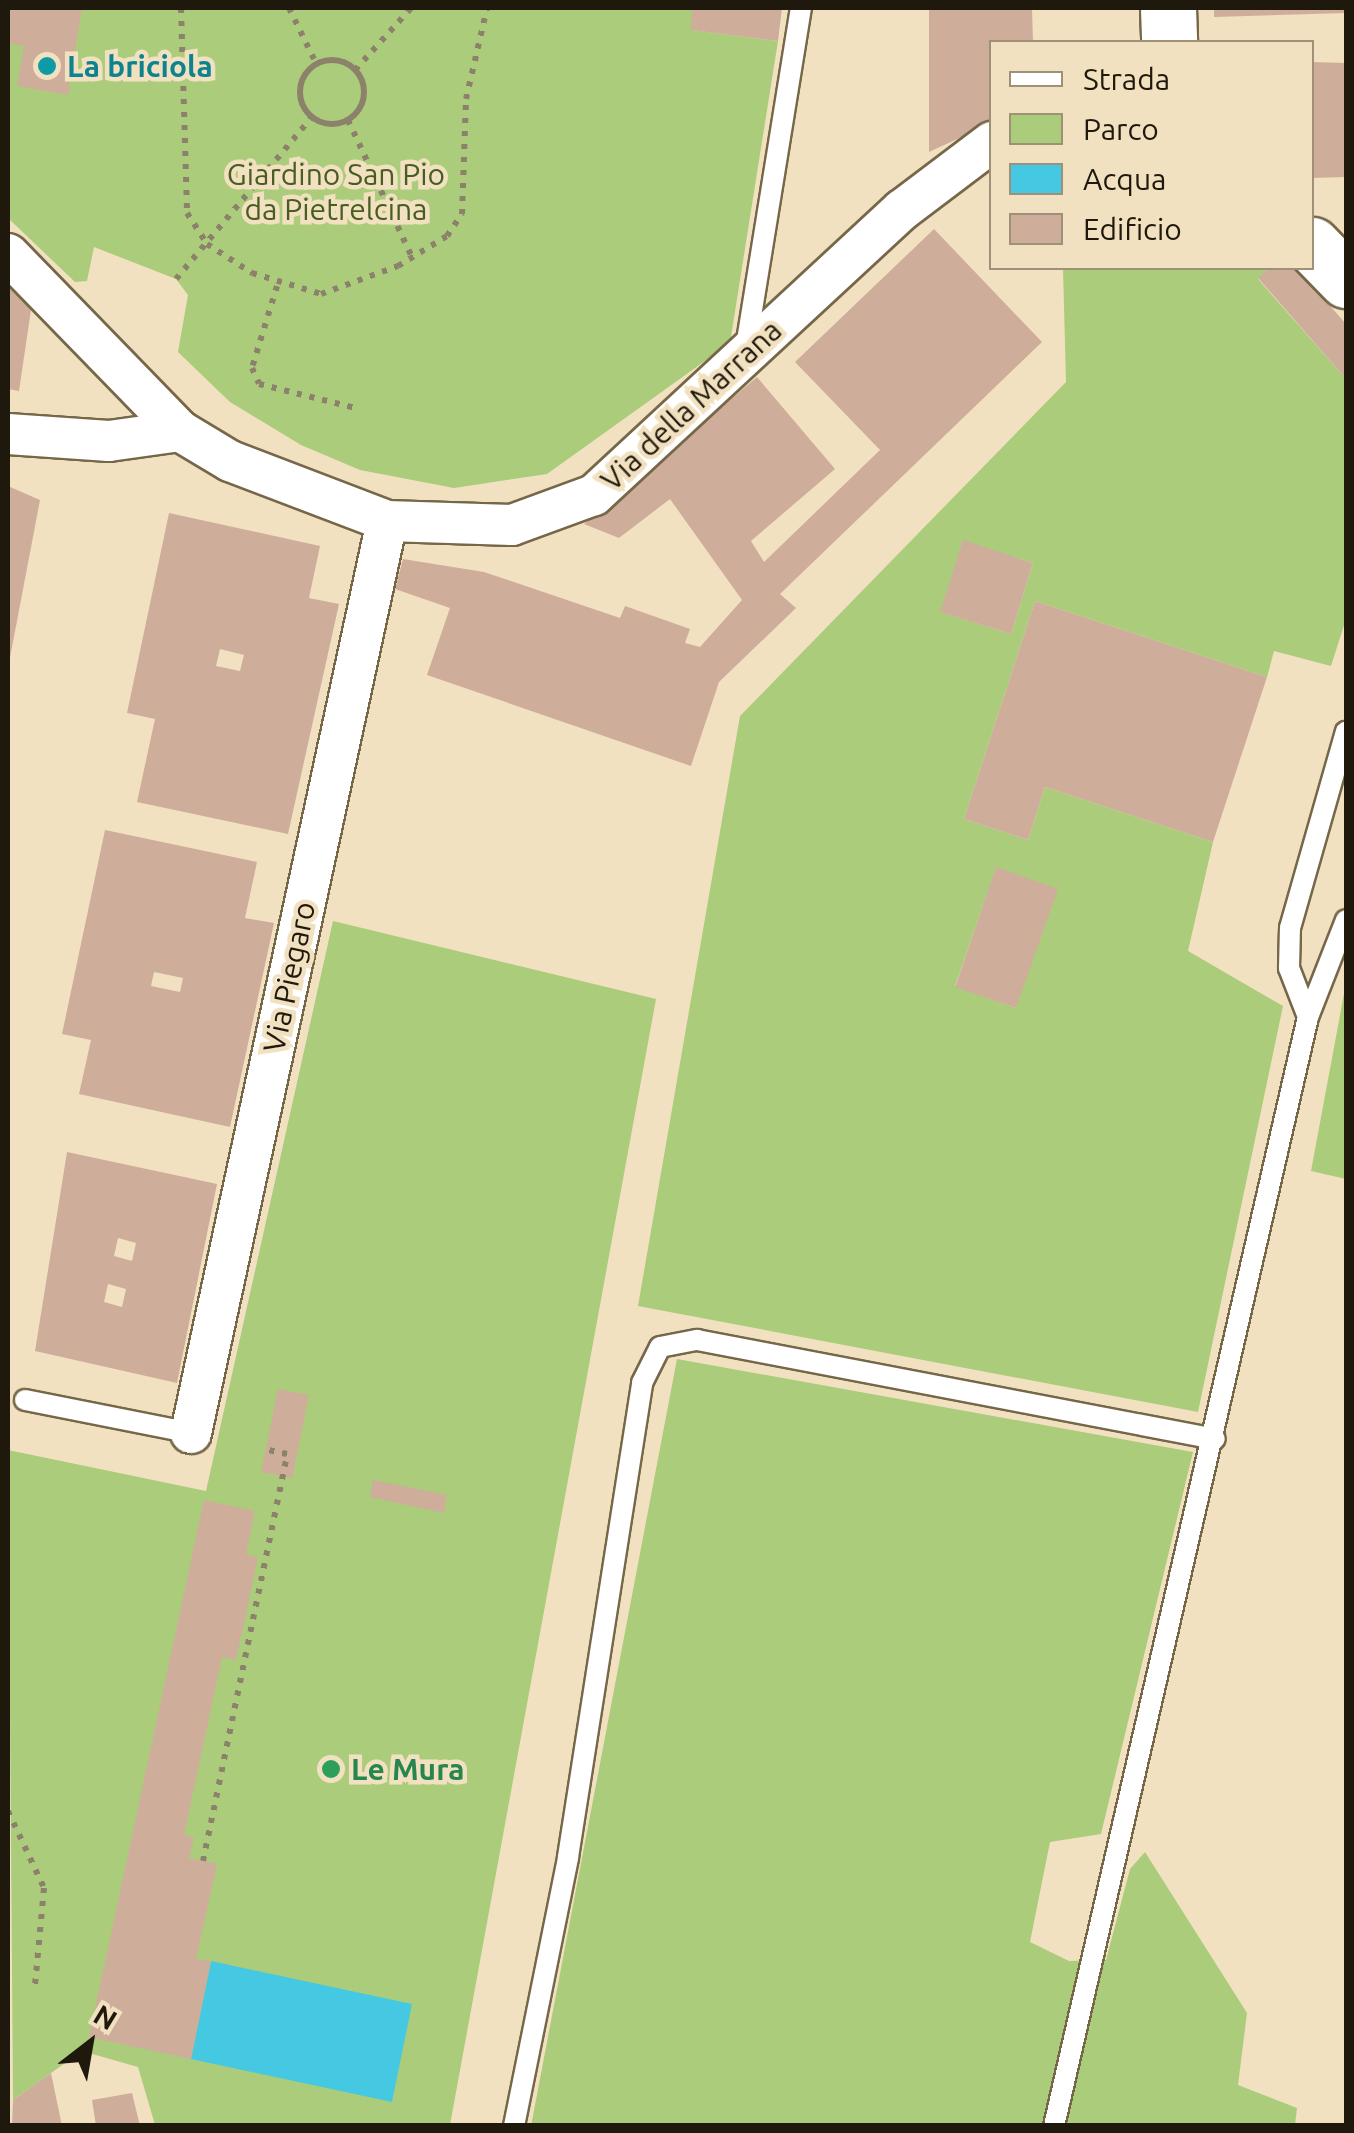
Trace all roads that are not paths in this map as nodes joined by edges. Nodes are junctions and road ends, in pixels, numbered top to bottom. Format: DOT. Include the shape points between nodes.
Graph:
graph roads {
  1 [pos="801,8"];
  2 [pos="1168,8"];
  3 [pos="1169,40"];
  4 [pos="989,145"];
  5 [pos="1314,247"];
  6 [pos="8,254"];
  7 [pos="1346,280"];
  8 [pos="746,354"];
  9 [pos="180,431"];
  10 [pos="8,434"];
  11 [pos="387,521"];
  12 [pos="1346,732"];
  13 [pos="1346,920"];
  14 [pos="1308,1017"];
  15 [pos="25,1400"];
  16 [pos="192,1433"];
  17 [pos="1215,1439"];
  18 [pos="514,2126"];
  19 [pos="1054,2126"];
  1 -- 8 [label="lane"];
  2 -- 3 [label="street"];
  4 -- 8 [label="street, Via della Marrana"];
  5 -- 7 [label="street"];
  6 -- 9 [label="street, Via della Marrana"];
  8 -- 11 [label="street, Via della Marrana" via="594,495 562,512 486,528"];
  9 -- 10 [label="street" via="109,441"];
  9 -- 11 [label="street, Via della Marrana" via="254,472"];
  11 -- 16 [label="street, Via Piegaro"];
  12 -- 14 [label="lane" via="1290,928 1289,968"];
  13 -- 14 [label="lane"];
  14 -- 17 [label="lane"];
  15 -- 16 [label="lane"];
  17 -- 18 [label="lane" via="697,1340 660,1347 642,1383 570,1842"];
  17 -- 19 [label="lane"];
}
